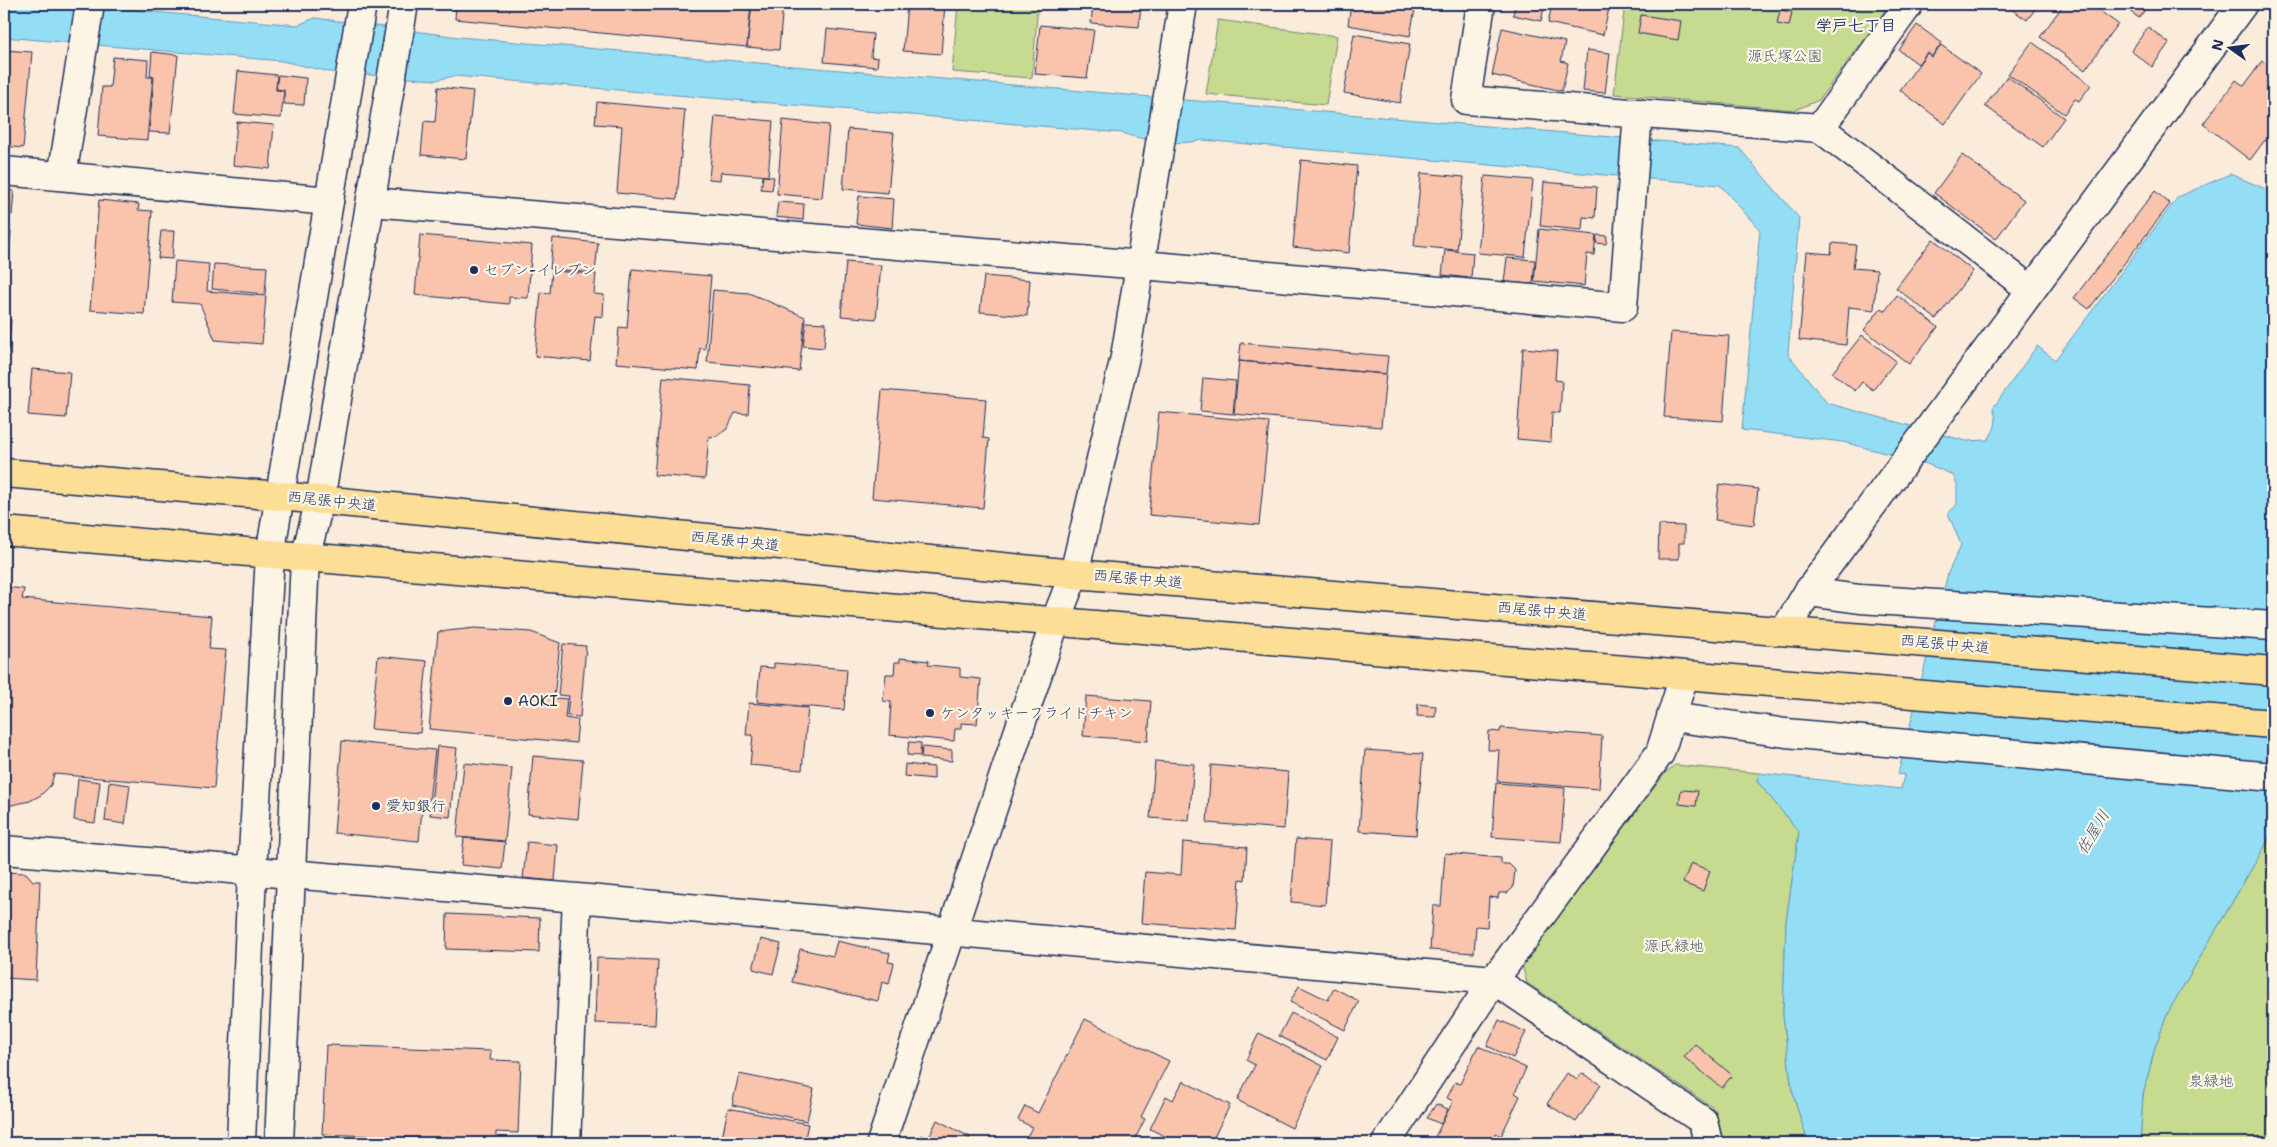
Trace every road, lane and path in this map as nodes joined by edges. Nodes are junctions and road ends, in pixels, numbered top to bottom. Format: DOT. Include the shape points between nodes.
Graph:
graph roads {
  1 [pos="90,4"];
  2 [pos="1184,4"];
  3 [pos="1481,4"];
  4 [pos="1909,4"];
  5 [pos="2243,4"];
  6 [pos="361,11"];
  7 [pos="403,14"];
  8 [pos="1638,122"];
  9 [pos="1820,128"];
  10 [pos="4,171"];
  11 [pos="62,176"];
  12 [pos="329,201"];
  13 [pos="371,202"];
  14 [pos="1142,265"];
  15 [pos="2031,290"];
  16 [pos="4,473"];
  17 [pos="280,496"];
  18 [pos="320,500"];
  19 [pos="4,531"];
  20 [pos="270,555"];
  21 [pos="305,558"];
  22 [pos="1074,574"];
  23 [pos="1808,592"];
  24 [pos="1056,622"];
  25 [pos="2273,626"];
  26 [pos="1785,630"];
  27 [pos="2273,671"];
  28 [pos="1684,676"];
  29 [pos="1671,717"];
  30 [pos="2273,724"];
  31 [pos="2273,777"];
  32 [pos="4,850"];
  33 [pos="252,871"];
  34 [pos="291,874"];
  35 [pos="577,898"];
  36 [pos="952,933"];
  37 [pos="1494,980"];
  38 [pos="240,1143"];
  39 [pos="279,1143"];
  40 [pos="566,1143"];
  41 [pos="881,1143"];
  42 [pos="1386,1143"];
  43 [pos="1708,1143"];
  1 -- 11 [label="street"];
  2 -- 14 [label="street"];
  3 -- 8 [label="street" via="1466,100"];
  4 -- 9 [label="street"];
  5 -- 15 [label="street"];
  6 -- 12 [label="street"];
  7 -- 13 [label="street"];
  8 -- 9 [label="street"];
  8 -- 14 [label="street" via="1623,306"];
  9 -- 15 [label="street"];
  10 -- 11 [label="street"];
  11 -- 12 [label="street"];
  12 -- 17 [label="street"];
  13 -- 14 [label="street"];
  13 -- 18 [label="street"];
  14 -- 22 [label="street" via="1125,357"];
  15 -- 23 [label="street"];
  16 -- 17 [label="main road, 西尾張中央道"];
  17 -- 18 [label="main road, 西尾張中央道"];
  17 -- 20 [label="street"];
  18 -- 21 [label="street"];
  18 -- 22 [label="main road, 西尾張中央道"];
  19 -- 20 [label="main road"];
  20 -- 21 [label="main road"];
  20 -- 33 [label="street"];
  21 -- 24 [label="main road"];
  21 -- 34 [label="street"];
  22 -- 24 [label="street"];
  22 -- 26 [label="main road, 西尾張中央道"];
  23 -- 25 [label="street" via="1860,599"];
  23 -- 26 [label="street"];
  24 -- 28 [label="main road"];
  24 -- 36 [label="street"];
  26 -- 27 [label="main road, 西尾張中央道"];
  28 -- 29 [label="street"];
  28 -- 30 [label="main road"];
  29 -- 31 [label="street" via="1786,733"];
  29 -- 37 [label="street" via="1660,753"];
  32 -- 33 [label="street"];
  33 -- 34 [label="street"];
  33 -- 38 [label="street"];
  34 -- 35 [label="street"];
  34 -- 39 [label="street"];
  35 -- 36 [label="street"];
  35 -- 40 [label="street"];
  36 -- 37 [label="street"];
  36 -- 41 [label="street"];
  37 -- 42 [label="street"];
  37 -- 43 [label="street" via="1703,1121"];
}
